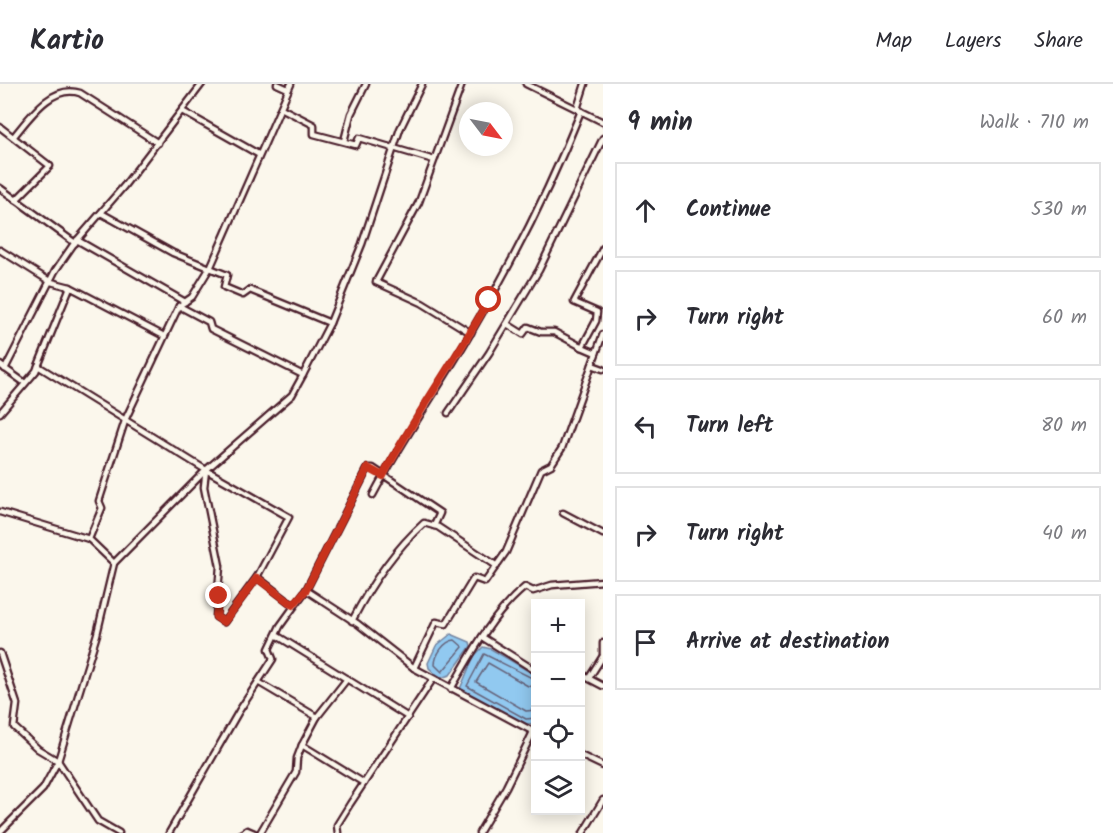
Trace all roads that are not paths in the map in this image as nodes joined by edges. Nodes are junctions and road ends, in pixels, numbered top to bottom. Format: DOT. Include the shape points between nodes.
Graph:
graph roads {
  1 [pos="202,84"];
  2 [pos="277,84"];
  3 [pos="366,84"];
  4 [pos="422,84"];
  5 [pos="462,84"];
  6 [pos="526,84"];
  7 [pos="585,84"];
  8 [pos="289,86"];
  9 [pos="281,108"];
  10 [pos="579,110"];
  11 [pos="182,111"];
  12 [pos="603,122"];
  13 [pos="0,127"];
  14 [pos="14,136"];
  15 [pos="603,138"];
  16 [pos="344,141"];
  17 [pos="158,143"];
  18 [pos="394,150"];
  19 [pos="258,154"];
  20 [pos="434,160"];
  21 [pos="0,188"];
  22 [pos="16,200"];
  23 [pos="101,213"];
  24 [pos="76,242"];
  25 [pos="603,248"];
  26 [pos="0,250"];
  27 [pos="211,266"];
  28 [pos="51,282"];
  29 [pos="70,287"];
  30 [pos="185,302"];
  31 [pos="179,306"];
  32 [pos="596,321"];
  33 [pos="330,322"];
  34 [pos="507,324"];
  35 [pos="603,325"];
  36 [pos="471,333"];
  37 [pos="603,334"];
  38 [pos="164,336"];
  39 [pos="582,347"];
  40 [pos="596,353"];
  41 [pos="592,364"];
  42 [pos="38,366"];
  43 [pos="2,367"];
  44 [pos="603,369"];
  45 [pos="303,375"];
  46 [pos="25,383"];
  47 [pos="0,413"];
  48 [pos="448,413"];
  49 [pos="126,418"];
  50 [pos="206,470"];
  51 [pos="383,476"];
  52 [pos="373,495"];
  53 [pos="0,512"];
  54 [pos="563,513"];
  55 [pos="434,526"];
  56 [pos="603,534"];
  57 [pos="89,539"];
  58 [pos="114,563"];
  59 [pos="497,566"];
  60 [pos="257,578"];
  61 [pos="603,581"];
  62 [pos="306,590"];
  63 [pos="293,605"];
  64 [pos="352,621"];
  65 [pos="276,634"];
  66 [pos="482,638"];
  67 [pos="603,644"];
  68 [pos="0,652"];
  69 [pos="603,655"];
  70 [pos="414,668"];
  71 [pos="531,668"];
  72 [pos="585,676"];
  73 [pos="589,678"];
  74 [pos="347,679"];
  75 [pos="433,679"];
  76 [pos="258,682"];
  77 [pos="603,686"];
  78 [pos="451,689"];
  79 [pos="317,717"];
  80 [pos="408,717"];
  81 [pos="531,729"];
  82 [pos="531,736"];
  83 [pos="302,745"];
  84 [pos="585,757"];
  85 [pos="58,761"];
  86 [pos="603,766"];
  87 [pos="364,783"];
  88 [pos="603,800"];
  89 [pos="0,832"];
  90 [pos="119,833"];
  91 [pos="169,833"];
  92 [pos="242,833"];
  93 [pos="254,833"];
  94 [pos="260,833"];
  95 [pos="338,833"];
  96 [pos="479,833"];
  97 [pos="583,833"];
  1 -- 11 [label="street"];
  2 -- 8 [label="street"];
  3 -- 16 [label="street" via="351,114"];
  4 -- 18 [label="street" via="406,113"];
  5 -- 20 [label="street"];
  6 -- 10 [label="street"];
  7 -- 10 [label="street"];
  8 -- 9 [label="street"];
  9 -- 16 [label="street" via="314,125 314,134"];
  9 -- 19 [label="street"];
  10 -- 12 [label="street"];
  10 -- 36 [label="street" via="556,171"];
  11 -- 17 [label="street"];
  11 -- 19 [label="street"];
  13 -- 14 [label="street"];
  14 -- 17 [label="street" via="43,105 67,90 80,93"];
  14 -- 22 [label="street" via="50,166"];
  15 -- 34 [label="street" via="552,246"];
  16 -- 18 [label="street" via="356,145 359,138"];
  17 -- 23 [label="street"];
  18 -- 20 [label="street"];
  18 -- 33 [label="street"];
  19 -- 27 [label="street"];
  20 -- 36 [label="street" via="418,202 376,282 422,303"];
  21 -- 22 [label="street"];
  22 -- 24 [label="street"];
  23 -- 24 [label="street"];
  23 -- 27 [label="street" via="173,252"];
  24 -- 28 [label="street"];
  24 -- 30 [label="street"];
  25 -- 32 [label="street" via="574,302 597,312"];
  26 -- 28 [label="street"];
  27 -- 30 [label="street"];
  27 -- 33 [label="street" via="227,275 224,287 243,295 250,290"];
  28 -- 29 [label="street"];
  28 -- 43 [label="street"];
  29 -- 38 [label="street"];
  29 -- 42 [label="street"];
  30 -- 31 [label="street"];
  31 -- 38 [label="street"];
  31 -- 45 [label="street" via="209,322 211,329"];
  32 -- 35 [label="street"];
  32 -- 39 [label="street"];
  33 -- 45 [label="street"];
  34 -- 39 [label="street" via="523,334 528,327 554,332"];
  34 -- 48 [label="street"];
  36 -- 51 [label="street"];
  37 -- 40 [label="street"];
  38 -- 49 [label="street"];
  39 -- 40 [label="street"];
  40 -- 41 [label="street"];
  41 -- 44 [label="street"];
  41 -- 59 [label="street" via="562,448 551,465 541,470"];
  42 -- 46 [label="street"];
  42 -- 49 [label="street"];
  43 -- 46 [label="street"];
  45 -- 50 [label="street" via="292,394"];
  46 -- 47 [label="street"];
  49 -- 50 [label="street"];
  49 -- 57 [label="street" via="99,501 102,508"];
  50 -- 58 [label="street"];
  50 -- 60 [label="street" via="289,517"];
  50 -- 60 [label="street" via="204,488 220,566 216,617 224,622"];
  51 -- 52 [label="street"];
  51 -- 55 [label="street" via="440,513"];
  51 -- 62 [label="street" via="368,468"];
  53 -- 57 [label="street"];
  54 -- 56 [label="street"];
  55 -- 59 [label="street"];
  55 -- 64 [label="street" via="424,523 404,541"];
  57 -- 58 [label="street"];
  58 -- 85 [label="street"];
  59 -- 70 [label="street" via="484,582 474,578 446,624 436,622"];
  60 -- 63 [label="street"];
  61 -- 66 [label="street" via="552,585 533,591 525,587"];
  62 -- 63 [label="street"];
  62 -- 64 [label="street"];
  63 -- 65 [label="street"];
  64 -- 70 [label="street"];
  65 -- 74 [label="street"];
  65 -- 76 [label="street" via="268,649 273,659"];
  66 -- 71 [label="street"];
  66 -- 78 [label="street"];
  67 -- 69 [label="street"];
  68 -- 85 [label="street" via="17,704 14,727"];
  69 -- 73 [label="street"];
  70 -- 75 [label="street"];
  72 -- 73 [label="street"];
  73 -- 77 [label="street"];
  74 -- 79 [label="street"];
  74 -- 80 [label="street"];
  75 -- 78 [label="street"];
  75 -- 80 [label="street"];
  76 -- 79 [label="street"];
  76 -- 91 [label="street"];
  78 -- 81 [label="street"];
  79 -- 83 [label="street"];
  80 -- 87 [label="street"];
  82 -- 96 [label="street"];
  83 -- 87 [label="street"];
  83 -- 94 [label="street" via="296,772"];
  84 -- 86 [label="street"];
  85 -- 89 [label="street" via="43,789"];
  85 -- 90 [label="street" via="98,821"];
  87 -- 95 [label="street" via="337,825"];
  88 -- 97 [label="street"];
  92 -- 93 [label="street"];
}
